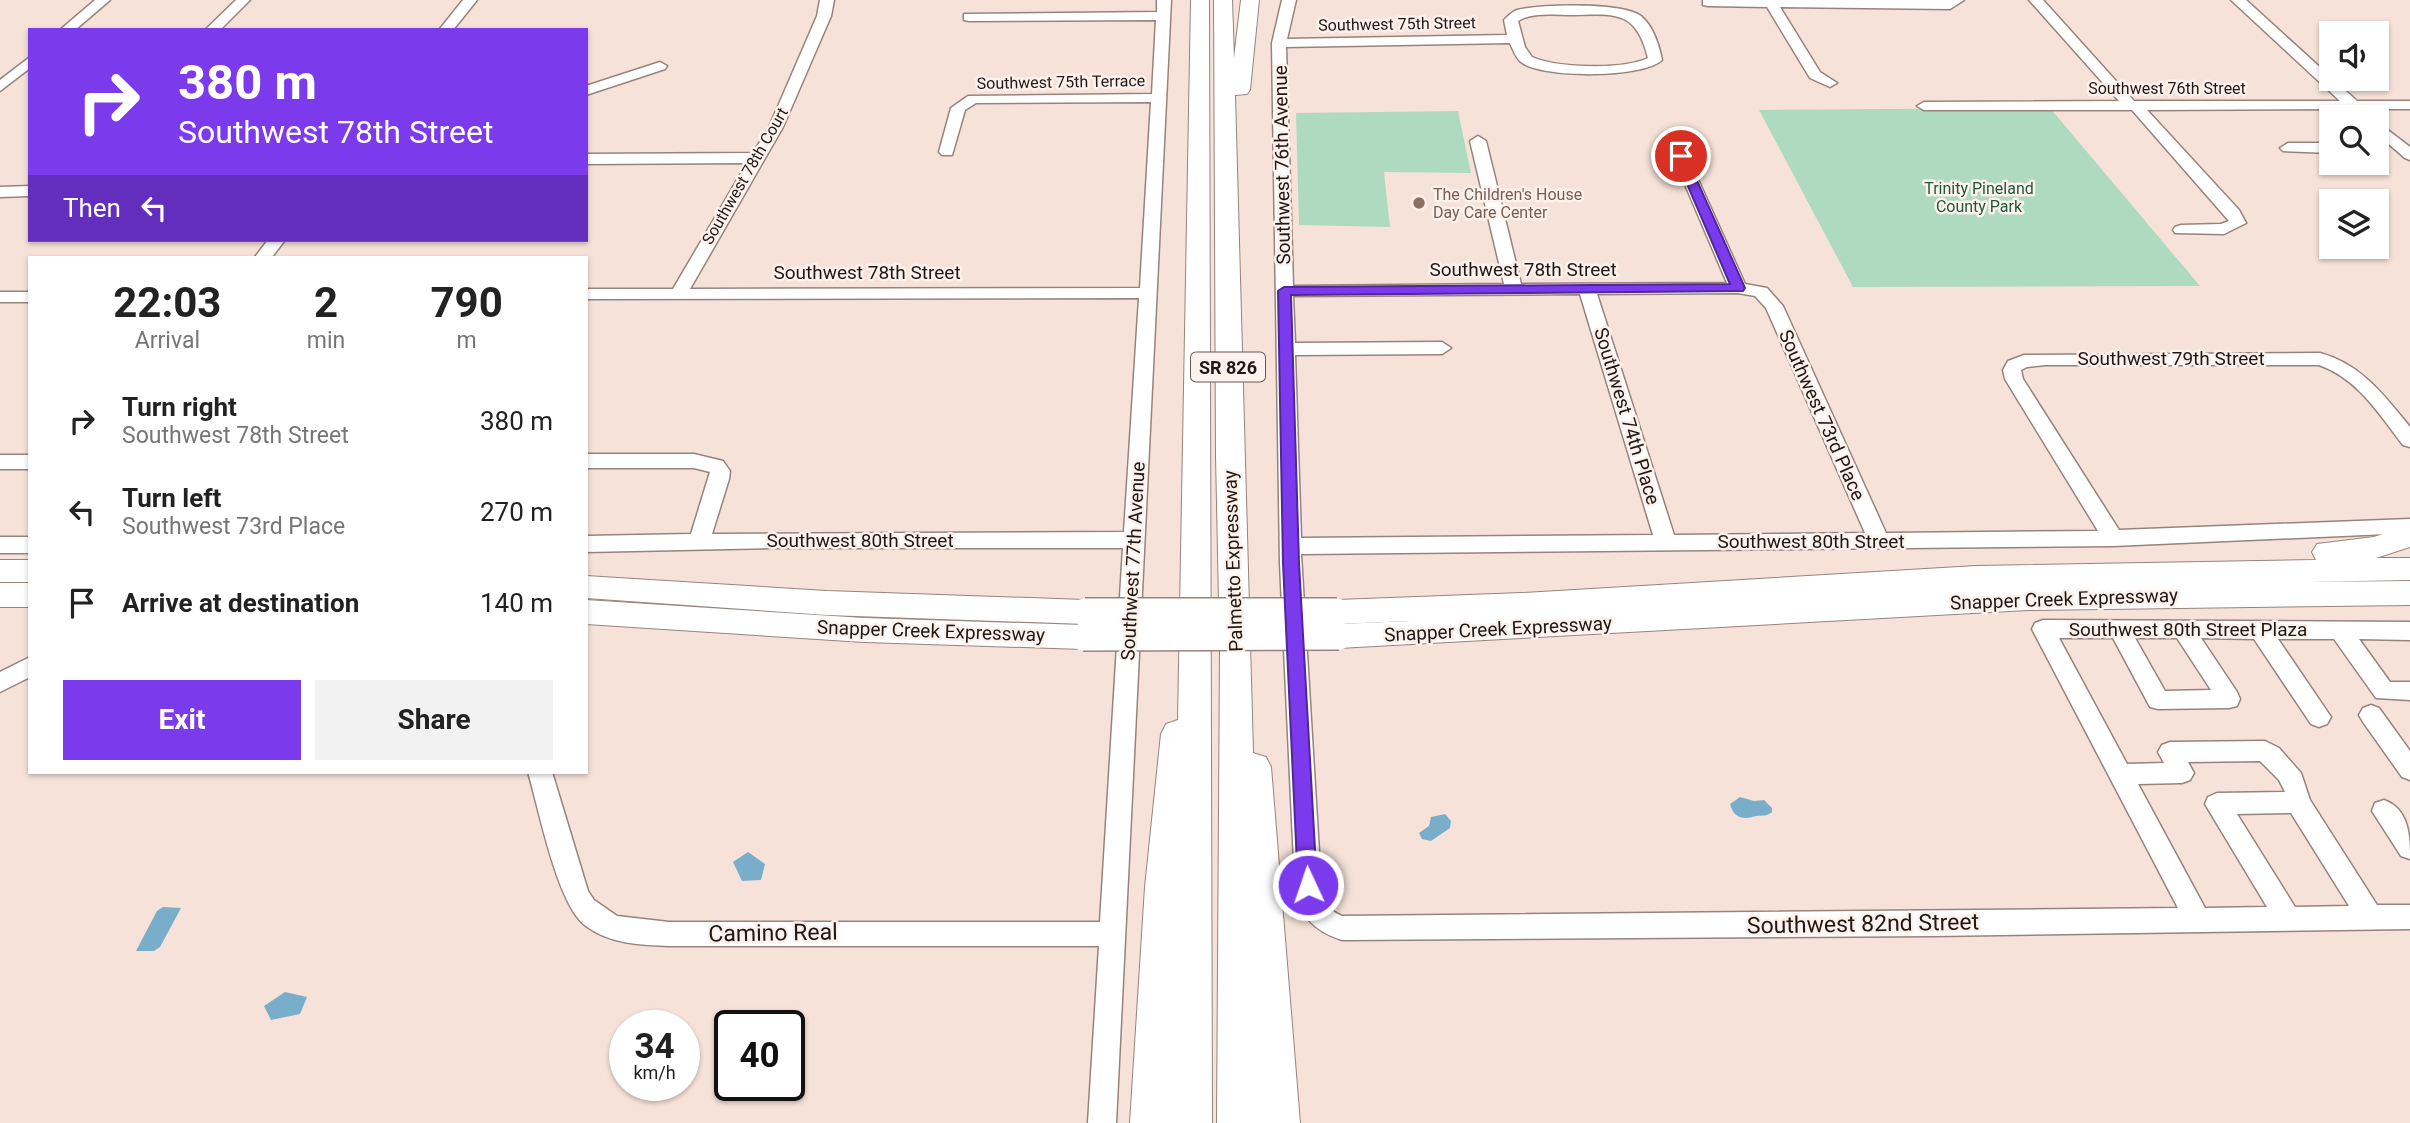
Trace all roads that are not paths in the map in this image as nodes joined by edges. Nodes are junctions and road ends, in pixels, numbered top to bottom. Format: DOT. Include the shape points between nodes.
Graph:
graph roads {
  1 [pos="103,0"];
  2 [pos="243,0"];
  3 [pos="470,0"];
  4 [pos="832,0"];
  5 [pos="1164,0"];
  6 [pos="1184,0"];
  7 [pos="1200,0"];
  8 [pos="1223,0"];
  9 [pos="1250,0"];
  10 [pos="1289,0"];
  11 [pos="1957,0"];
  12 [pos="2036,0"];
  13 [pos="2238,0"];
  14 [pos="1708,2"];
  15 [pos="1770,2"];
  16 [pos="825,8"];
  17 [pos="969,16"];
  18 [pos="1163,16"];
  19 [pos="69,28"];
  20 [pos="214,28"];
  21 [pos="448,28"];
  22 [pos="1516,39"];
  23 [pos="1279,43"];
  24 [pos="28,63"];
  25 [pos="660,66"];
  26 [pos="1830,83"];
  27 [pos="0,87"];
  28 [pos="588,90"];
  29 [pos="1158,98"];
  30 [pos="2319,105"];
  31 [pos="2354,105"];
  32 [pos="2389,105"];
  33 [pos="2410,105"];
  34 [pos="1924,106"];
  35 [pos="2133,106"];
  36 [pos="1211,135"];
  37 [pos="2389,136"];
  38 [pos="1478,141"];
  39 [pos="1674,141"];
  40 [pos="2288,148"];
  41 [pos="2319,148"];
  42 [pos="2406,151"];
  43 [pos="947,152"];
  44 [pos="757,158"];
  45 [pos="588,159"];
  46 [pos="28,191"];
  47 [pos="0,192"];
  48 [pos="2181,230"];
  49 [pos="275,242"];
  50 [pos="264,256"];
  51 [pos="1738,288"];
  52 [pos="1587,289"];
  53 [pos="1514,290"];
  54 [pos="1284,291"];
  55 [pos="1762,292"];
  56 [pos="1147,293"];
  57 [pos="588,294"];
  58 [pos="678,294"];
  59 [pos="0,297"];
  60 [pos="28,297"];
  61 [pos="1443,348"];
  62 [pos="1286,349"];
  63 [pos="2410,440"];
  64 [pos="588,461"];
  65 [pos="28,462"];
  66 [pos="0,463"];
  67 [pos="2406,537"];
  68 [pos="2113,538"];
  69 [pos="1135,540"];
  70 [pos="1879,541"];
  71 [pos="699,542"];
  72 [pos="1666,542"];
  73 [pos="588,544"];
  74 [pos="0,545"];
  75 [pos="28,545"];
  76 [pos="1291,546"];
  77 [pos="2410,569"];
  78 [pos="0,571"];
  79 [pos="28,571"];
  80 [pos="2003,576"];
  81 [pos="588,587"];
  82 [pos="2410,593"];
  83 [pos="0,594"];
  84 [pos="28,594"];
  85 [pos="2116,596"];
  86 [pos="588,611"];
  87 [pos="2410,614"];
  88 [pos="1084,624"];
  89 [pos="1338,624"];
  90 [pos="2119,629"];
  91 [pos="2183,629"];
  92 [pos="2259,629"];
  93 [pos="2339,629"];
  94 [pos="2410,631"];
  95 [pos="1236,632"];
  96 [pos="28,667"];
  97 [pos="0,683"];
  98 [pos="2410,691"];
  99 [pos="1194,707"];
  100 [pos="2371,715"];
  101 [pos="2319,717"];
  102 [pos="2401,744"];
  103 [pos="2410,770"];
  104 [pos="541,774"];
  105 [pos="2121,774"];
  106 [pos="2298,802"];
  107 [pos="2384,811"];
  108 [pos="2410,848"];
  109 [pos="1319,916"];
  110 [pos="2370,917"];
  111 [pos="2410,917"];
  112 [pos="2288,918"];
  113 [pos="2198,920"];
  114 [pos="1113,934"];
  115 [pos="1102,1123"];
  116 [pos="1151,1123"];
  117 [pos="1191,1123"];
  118 [pos="1238,1123"];
  119 [pos="1279,1123"];
  1 -- 19 [label="street"];
  2 -- 20 [label="street"];
  3 -- 21 [label="street"];
  4 -- 16 [label="street, Southwest 78th Court" via="831,9"];
  5 -- 18 [label="street, Southwest 77th Avenue"];
  6 -- 36 [label="highway" via="1188,110"];
  7 -- 36 [label="highway, Palmetto Expressway / SR 826"];
  8 -- 36 [label="highway, Palmetto Expressway / SR 826"];
  9 -- 36 [label="highway" via="1236,126"];
  10 -- 23 [label="street, Southwest 76th Avenue"];
  11 -- 15 [label="street" via="1934,6"];
  12 -- 35 [label="street"];
  13 -- 31 [label="street"];
  14 -- 15 [label="street"];
  15 -- 26 [label="street" via="1815,75"];
  16 -- 44 [label="street, Southwest 78th Court" via="787,105"];
  17 -- 18 [label="street"];
  18 -- 29 [label="street, Southwest 77th Avenue"];
  22 -- 22 [label="street" via="1526,60 1539,66 1635,68 1654,62 1641,25 1628,15 1522,13 1511,20"];
  22 -- 23 [label="street, Southwest 75th Street"];
  23 -- 54 [label="street, Southwest 76th Avenue"];
  24 -- 27 [label="street"];
  25 -- 28 [label="street"];
  29 -- 43 [label="street, Southwest 75th Terrace" via="992,98 964,103 956,113"];
  29 -- 56 [label="street, Southwest 77th Avenue"];
  30 -- 35 [label="street, Southwest 76th Street"];
  32 -- 33 [label="street, Southwest 76th Street"];
  34 -- 35 [label="street, Southwest 76th Street"];
  35 -- 48 [label="street" via="2238,223 2224,229"];
  36 -- 95 [label="highway, Palmetto Expressway / SR 826"];
  36 -- 99 [label="highway, Palmetto Expressway / SR 826"];
  37 -- 42 [label="street"];
  38 -- 53 [label="street"];
  39 -- 51 [label="street"];
  40 -- 41 [label="street"];
  44 -- 45 [label="street"];
  44 -- 58 [label="street, Southwest 78th Court"];
  46 -- 47 [label="street"];
  49 -- 50 [label="street"];
  51 -- 52 [label="street, Southwest 78th Street"];
  51 -- 55 [label="street, Southwest 78th Street"];
  52 -- 53 [label="street, Southwest 78th Street"];
  52 -- 72 [label="street, Southwest 74th Place"];
  53 -- 54 [label="street, Southwest 78th Street"];
  54 -- 62 [label="street, Southwest 76th Avenue"];
  55 -- 70 [label="street, Southwest 73rd Place" via="1774,306"];
  56 -- 58 [label="street, Southwest 78th Street"];
  56 -- 69 [label="street, Southwest 77th Avenue"];
  57 -- 58 [label="street, Southwest 78th Street"];
  59 -- 60 [label="street"];
  61 -- 62 [label="street"];
  62 -- 76 [label="street, Southwest 76th Avenue"];
  63 -- 68 [label="street, Southwest 79th Street" via="2358,380 2329,362 2291,358 2045,359 2014,365 2014,379"];
  64 -- 71 [label="street" via="714,464 719,479"];
  65 -- 66 [label="street"];
  67 -- 68 [label="street, Southwest 80th Street" via="2331,530"];
  67 -- 80 [label="highway" via="2355,550 2027,566"];
  68 -- 70 [label="street, Southwest 80th Street"];
  69 -- 71 [label="street, Southwest 80th Street"];
  69 -- 114 [label="street, Southwest 77th Avenue"];
  70 -- 72 [label="street, Southwest 80th Street"];
  71 -- 73 [label="street, Southwest 80th Street"];
  72 -- 76 [label="street, Southwest 80th Street"];
  74 -- 75 [label="street"];
  76 -- 109 [label="street, Southwest 76th Avenue" via="1308,885"];
  77 -- 80 [label="highway, Snapper Creek Expressway"];
  78 -- 79 [label="highway"];
  80 -- 89 [label="highway, Snapper Creek Expressway" via="1522,605"];
  81 -- 88 [label="highway, Snapper Creek Expressway"];
  82 -- 85 [label="highway, Snapper Creek Expressway"];
  83 -- 84 [label="highway"];
  85 -- 87 [label="highway"];
  85 -- 89 [label="highway, Snapper Creek Expressway" via="1962,601 1615,624"];
  86 -- 88 [label="highway, Snapper Creek Expressway" via="877,630"];
  88 -- 89 [label="highway, Snapper Creek Expressway, bridge"];
  90 -- 91 [label="street, Southwest 80th Street Plaza"];
  90 -- 91 [label="street" via="2158,700 2229,699"];
  90 -- 105 [label="street, Southwest 80th Street Plaza" via="2043,629"];
  91 -- 92 [label="street, Southwest 80th Street Plaza"];
  92 -- 93 [label="street, Southwest 80th Street Plaza"];
  92 -- 101 [label="street"];
  93 -- 94 [label="street, Southwest 80th Street Plaza"];
  93 -- 98 [label="street" via="2384,691"];
  95 -- 118 [label="highway, Palmetto Expressway / SR 826"];
  95 -- 119 [label="highway" via="1248,659"];
  96 -- 97 [label="street"];
  99 -- 116 [label="highway" via="1177,736 1163,887"];
  99 -- 117 [label="highway, Palmetto Expressway / SR 826"];
  100 -- 102 [label="street"];
  102 -- 103 [label="street"];
  104 -- 114 [label="street, Camino Real" via="577,896 595,920 616,929 669,934"];
  105 -- 106 [label="street" via="2182,773 2170,752 2265,751 2290,776"];
  105 -- 113 [label="street, Southwest 80th Street Plaza"];
  106 -- 110 [label="street"];
  106 -- 112 [label="street" via="2217,804"];
  107 -- 108 [label="street"];
  109 -- 113 [label="street, Southwest 82nd Street" via="1342,928"];
  110 -- 111 [label="street, Southwest 82nd Street"];
  110 -- 112 [label="street, Southwest 82nd Street"];
  112 -- 113 [label="street, Southwest 82nd Street"];
  114 -- 115 [label="street, Southwest 77th Avenue"];
}
